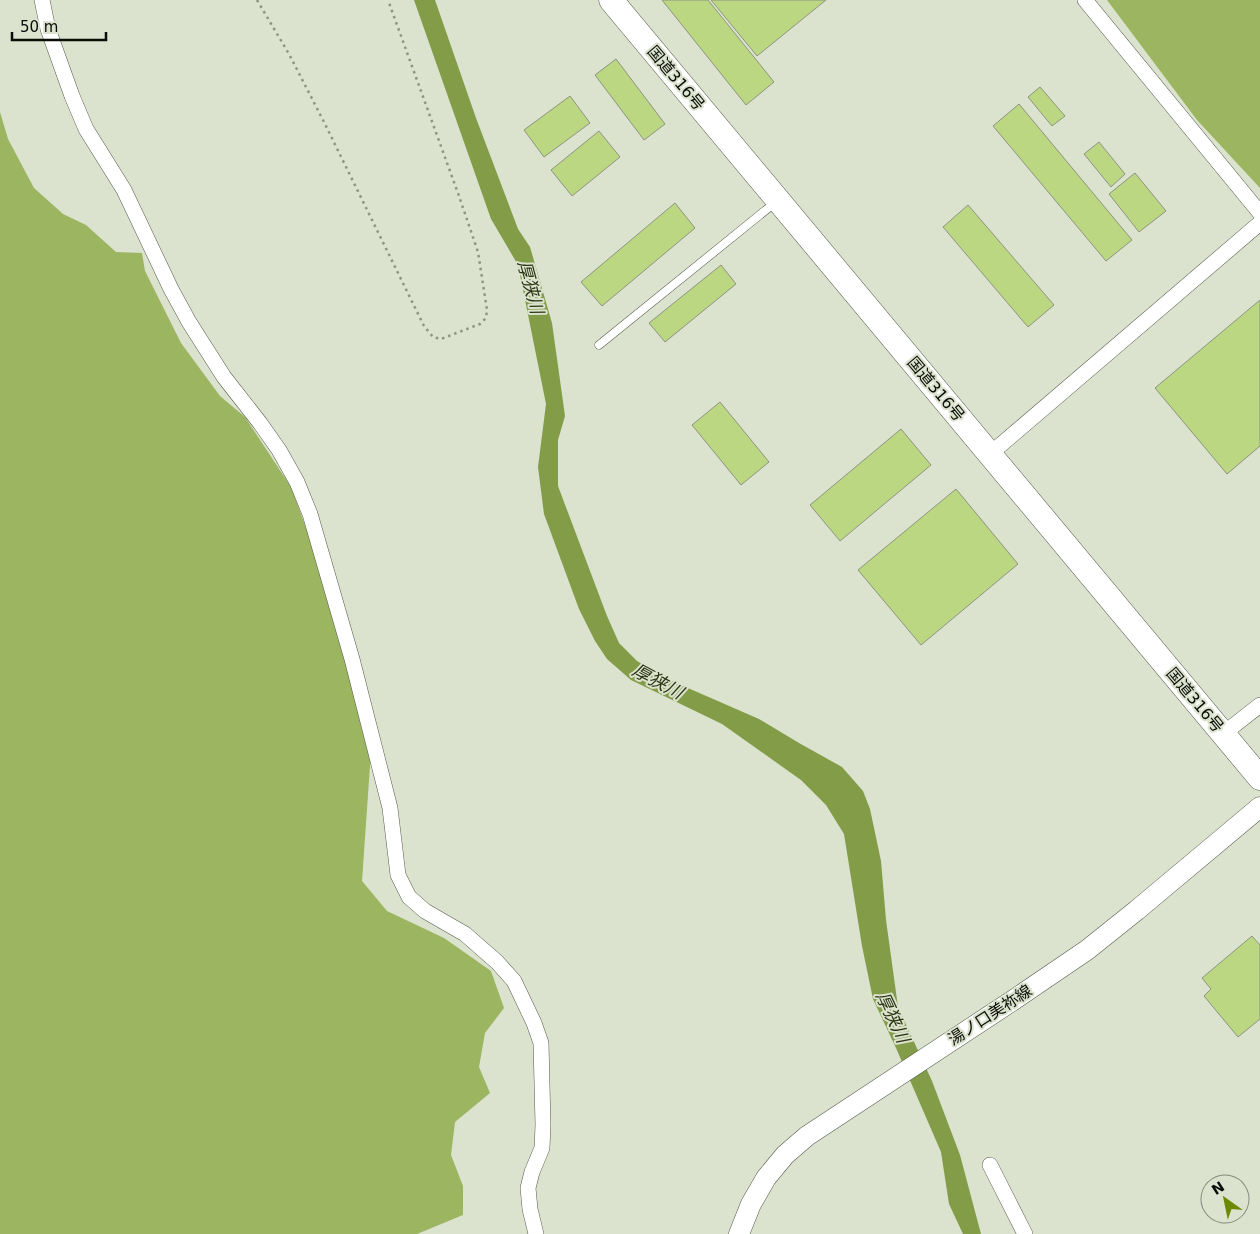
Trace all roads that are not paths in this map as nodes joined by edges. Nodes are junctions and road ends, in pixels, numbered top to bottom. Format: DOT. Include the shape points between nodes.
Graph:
graph roads {
  1 [pos="42,0"];
  2 [pos="611,0"];
  3 [pos="1085,0"];
  4 [pos="778,200"];
  5 [pos="1260,213"];
  6 [pos="1260,223"];
  7 [pos="599,345"];
  8 [pos="990,454"];
  9 [pos="1260,705"];
  10 [pos="1222,734"];
  11 [pos="1260,778"];
  12 [pos="1260,807"];
  13 [pos="990,1165"];
  14 [pos="536,1234"];
  15 [pos="739,1234"];
  16 [pos="1025,1234"];
  1 -- 14 [label="street" via="48,29 86,129 124,190 189,322 224,377 279,450 297,482 310,514 352,659 390,808 398,875 409,898 465,934 496,962 514,981 534,1022 541,1043 543,1125 542,1148 528,1188"];
  2 -- 4 [label="highway, 国道316号"];
  3 -- 5 [label="street"];
  4 -- 7 [label="lane"];
  4 -- 8 [label="highway, 国道316号"];
  6 -- 8 [label="street"];
  8 -- 10 [label="highway, 国道316号"];
  9 -- 10 [label="street"];
  10 -- 11 [label="highway, 国道316号"];
  12 -- 15 [label="main road, 湯ノ口美祢線" via="1087,950 807,1136 766,1178 750,1204"];
  13 -- 16 [label="street"];
}
